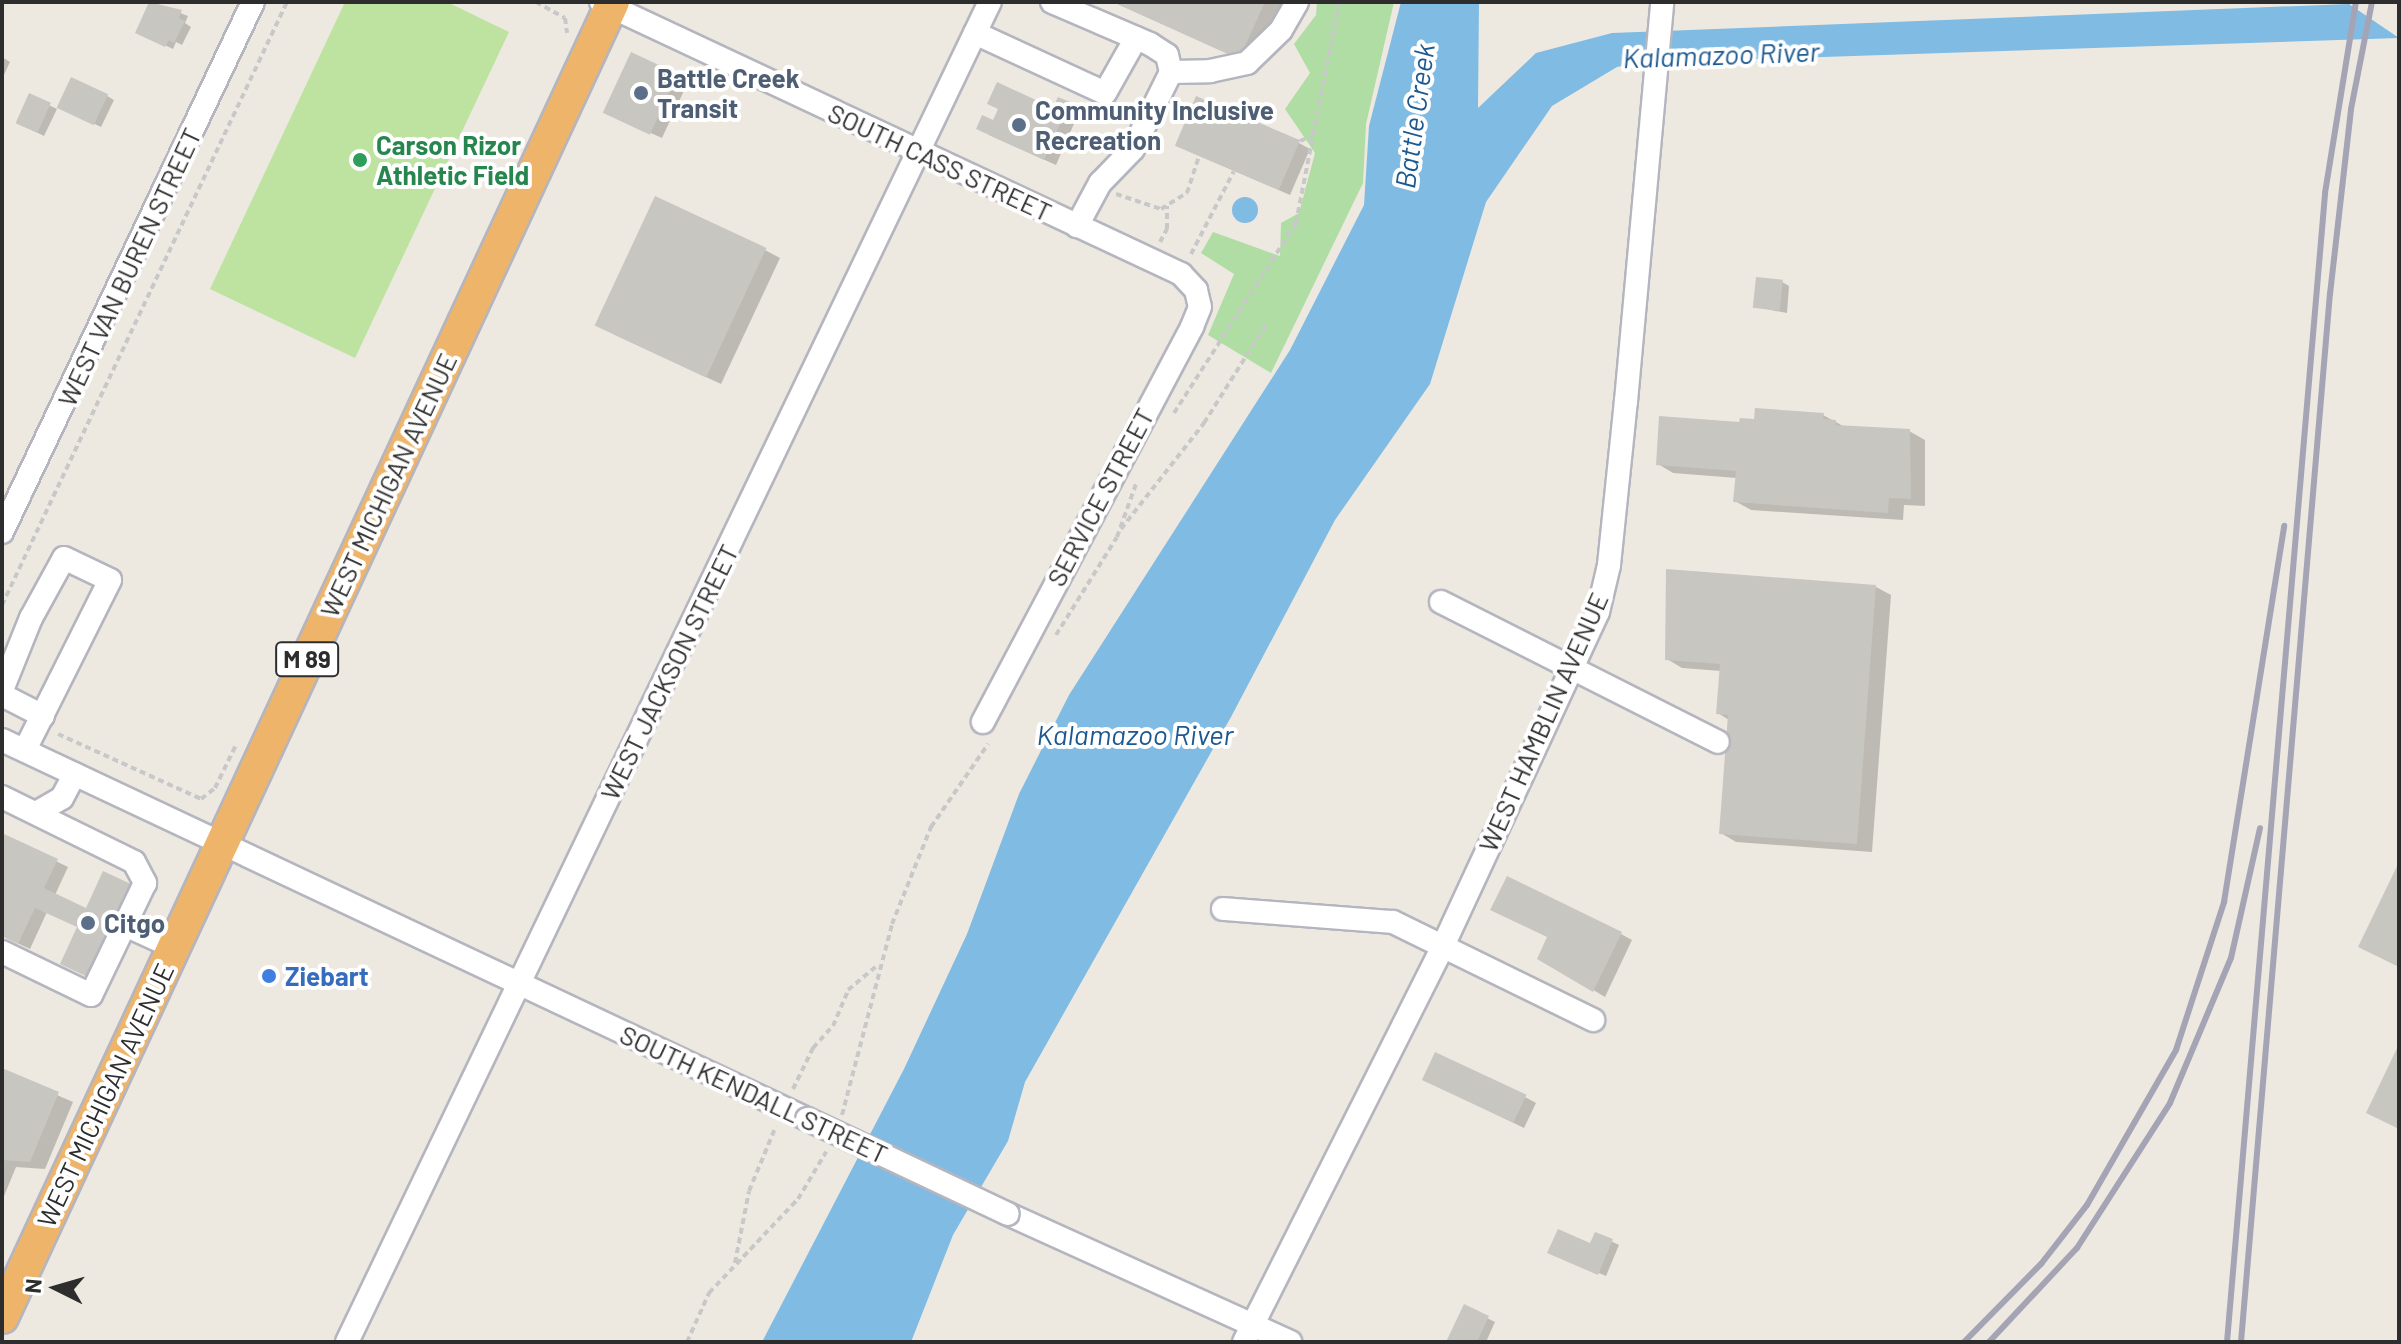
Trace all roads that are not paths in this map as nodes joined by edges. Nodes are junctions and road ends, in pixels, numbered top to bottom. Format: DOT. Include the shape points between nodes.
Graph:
graph roads {
  1 [pos="253,2"];
  2 [pos="990,2"];
  3 [pos="1052,2"];
  4 [pos="1297,2"];
  5 [pos="608,4"];
  6 [pos="1661,12"];
  7 [pos="975,33"];
  8 [pos="1136,38"];
  9 [pos="1171,72"];
  10 [pos="917,152"];
  11 [pos="1077,226"];
  12 [pos="1182,274"];
  13 [pos="2,532"];
  14 [pos="1441,602"];
  15 [pos="1569,667"];
  16 [pos="2,692"];
  17 [pos="40,720"];
  18 [pos="989,727"];
  19 [pos="2,740"];
  20 [pos="1718,742"];
  21 [pos="25,750"];
  22 [pos="75,774"];
  23 [pos="2,797"];
  24 [pos="36,813"];
  25 [pos="221,842"];
  26 [pos="1223,909"];
  27 [pos="125,925"];
  28 [pos="173,947"];
  29 [pos="1442,948"];
  30 [pos="2,952"];
  31 [pos="519,984"];
  32 [pos="1593,1020"];
  33 [pos="2,1317"];
  34 [pos="1249,1333"];
  35 [pos="347,1342"];
  36 [pos="1290,1342"];
  1 -- 13 [label="street, WEST VAN BUREN STREET"];
  2 -- 7 [label="street, WEST JACKSON STREET"];
  3 -- 8 [label="street"];
  4 -- 9 [label="street" via="1281,30 1247,63"];
  5 -- 10 [label="street, SOUTH CASS STREET"];
  5 -- 25 [label="highway, WEST MICHIGAN AVENUE / M 89"];
  6 -- 15 [label="street, WEST HAMBLIN AVENUE" via="1609,565 1598,612"];
  7 -- 8 [label="street" via="1105,93"];
  7 -- 10 [label="street, WEST JACKSON STREET"];
  8 -- 9 [label="street" via="1167,55"];
  9 -- 11 [label="street" via="1133,149 1100,183"];
  10 -- 11 [label="street, SOUTH CASS STREET"];
  10 -- 31 [label="street, WEST JACKSON STREET"];
  11 -- 12 [label="street, SOUTH CASS STREET"];
  12 -- 18 [label="street, SERVICE STREET" via="1196,290 1200,307 1192,327"];
  14 -- 15 [label="street"];
  15 -- 20 [label="street"];
  15 -- 29 [label="street, WEST HAMBLIN AVENUE"];
  16 -- 17 [label="street"];
  16 -- 17 [label="street" via="31,618 64,558 110,580"];
  17 -- 21 [label="street"];
  19 -- 21 [label="street, SOUTH KENDALL STREET"];
  21 -- 22 [label="street, SOUTH KENDALL STREET"];
  22 -- 24 [label="street" via="62,798"];
  22 -- 25 [label="street, SOUTH KENDALL STREET"];
  23 -- 24 [label="street"];
  24 -- 27 [label="street" via="134,862 145,883"];
  25 -- 28 [label="highway, WEST MICHIGAN AVENUE / M 89"];
  25 -- 31 [label="street, SOUTH KENDALL STREET"];
  26 -- 29 [label="street" via="1393,922"];
  27 -- 28 [label="street"];
  27 -- 30 [label="street" via="91,995"];
  28 -- 33 [label="highway, WEST MICHIGAN AVENUE / M 89"];
  29 -- 32 [label="street"];
  29 -- 34 [label="street, WEST HAMBLIN AVENUE"];
  31 -- 34 [label="street, SOUTH KENDALL STREET, bridge"];
  31 -- 35 [label="street, WEST JACKSON STREET"];
  34 -- 36 [label="street, SOUTH KENDALL STREET"];
}
